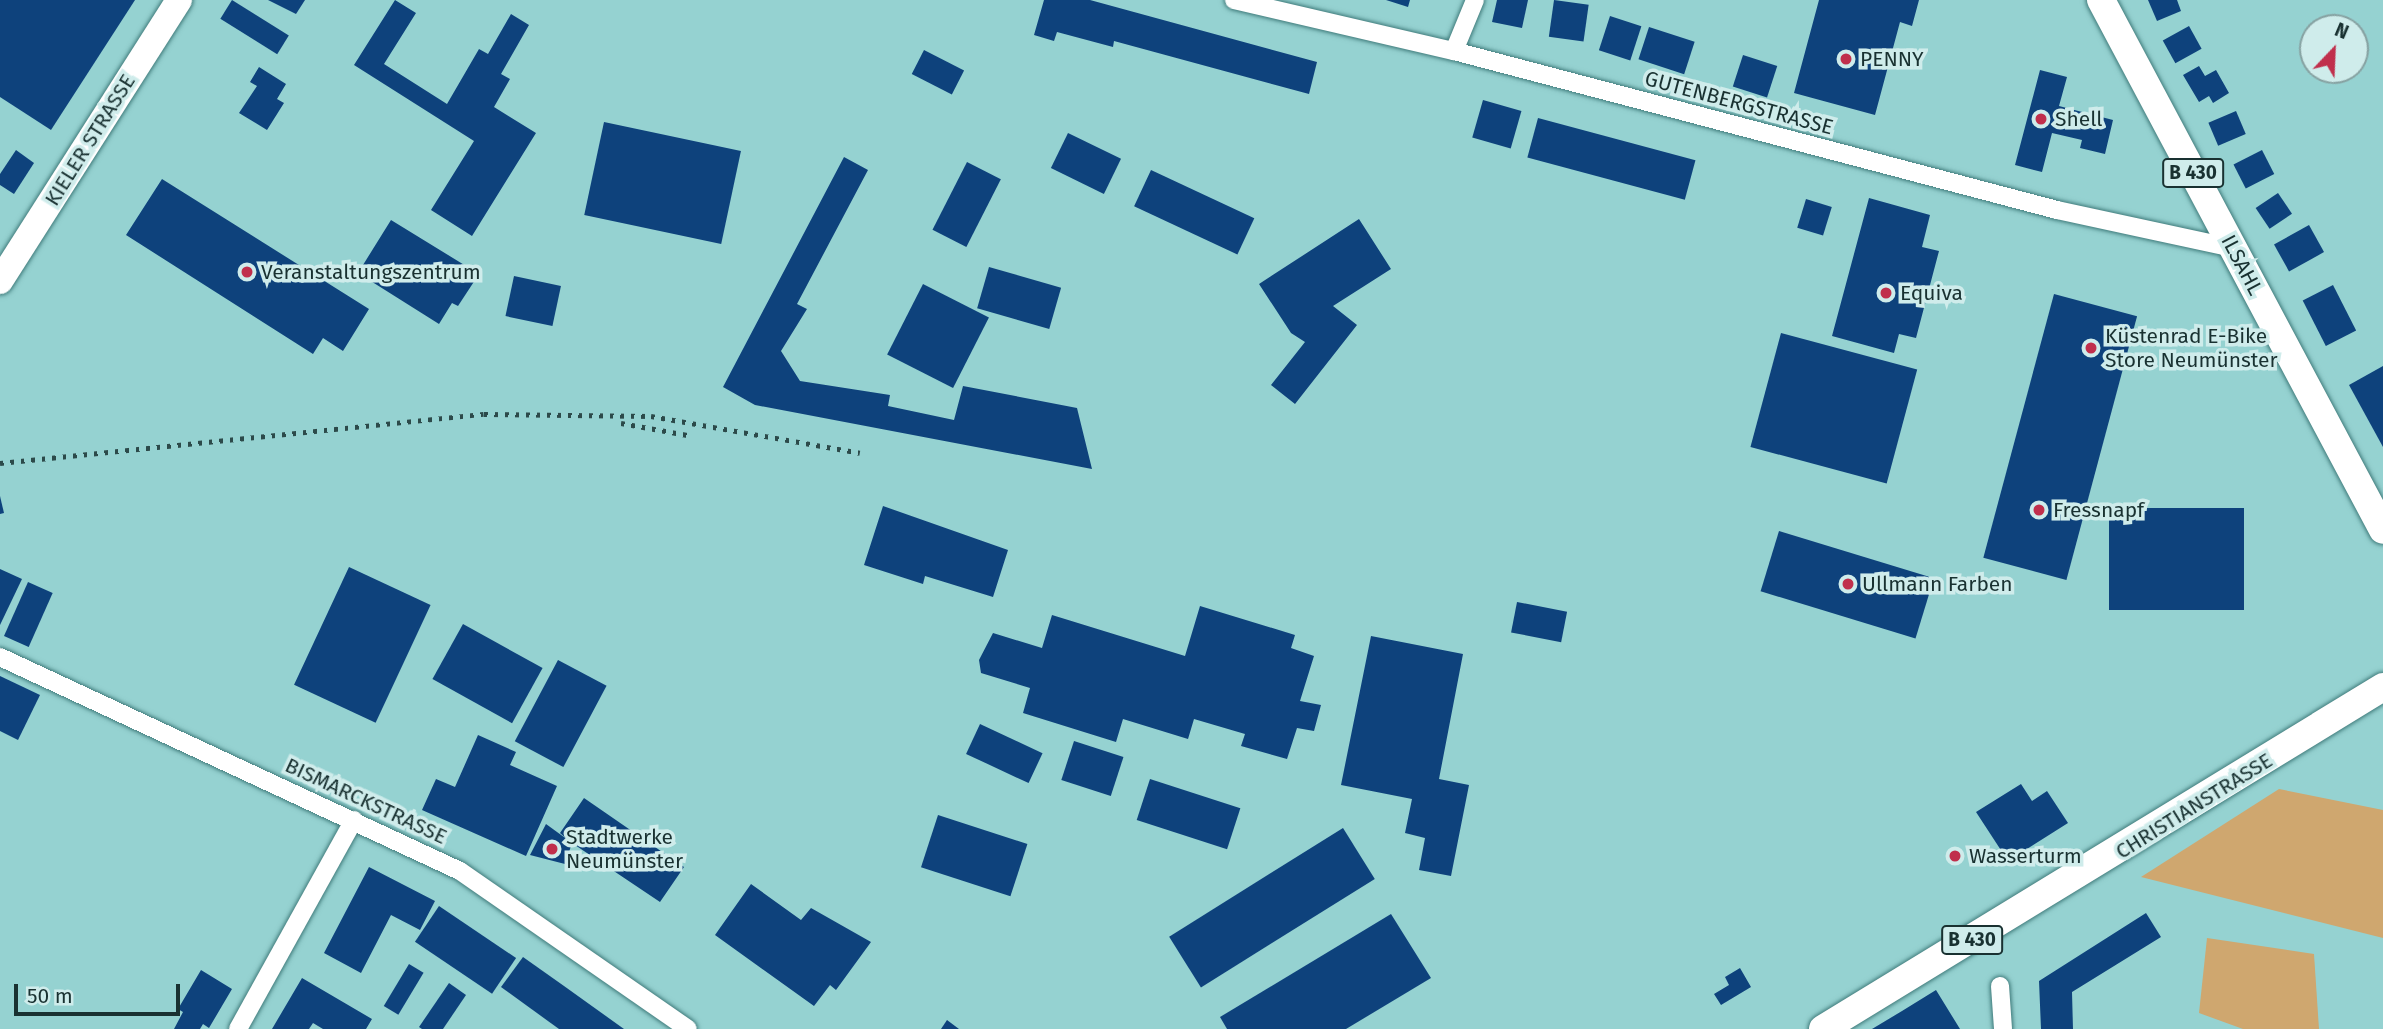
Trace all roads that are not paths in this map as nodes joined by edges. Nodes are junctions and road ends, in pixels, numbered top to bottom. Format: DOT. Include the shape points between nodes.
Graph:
graph roads {
  1 [pos="179,0"];
  2 [pos="1234,0"];
  3 [pos="1475,0"];
  4 [pos="2101,0"];
  5 [pos="1454,51"];
  6 [pos="2233,248"];
  7 [pos="0,281"];
  8 [pos="2383,530"];
  9 [pos="0,657"];
  10 [pos="2383,687"];
  11 [pos="354,820"];
  12 [pos="2000,986"];
  13 [pos="238,1029"];
  14 [pos="688,1029"];
  15 [pos="1823,1029"];
  16 [pos="2003,1029"];
  1 -- 7 [label="street, KIELER STRASSE"];
  2 -- 5 [label="street, GUTENBERGSTRASSE"];
  3 -- 5 [label="street"];
  4 -- 6 [label="main road, ILSAHL / B 430"];
  5 -- 6 [label="street, GUTENBERGSTRASSE" via="2057,210"];
  6 -- 8 [label="main road, ILSAHL / B 430"];
  9 -- 11 [label="street, BISMARCKSTRASSE"];
  10 -- 15 [label="main road, CHRISTIANSTRASSE / B 430"];
  11 -- 13 [label="street"];
  11 -- 14 [label="street, BISMARCKSTRASSE" via="460,871"];
  12 -- 16 [label="street"];
}
